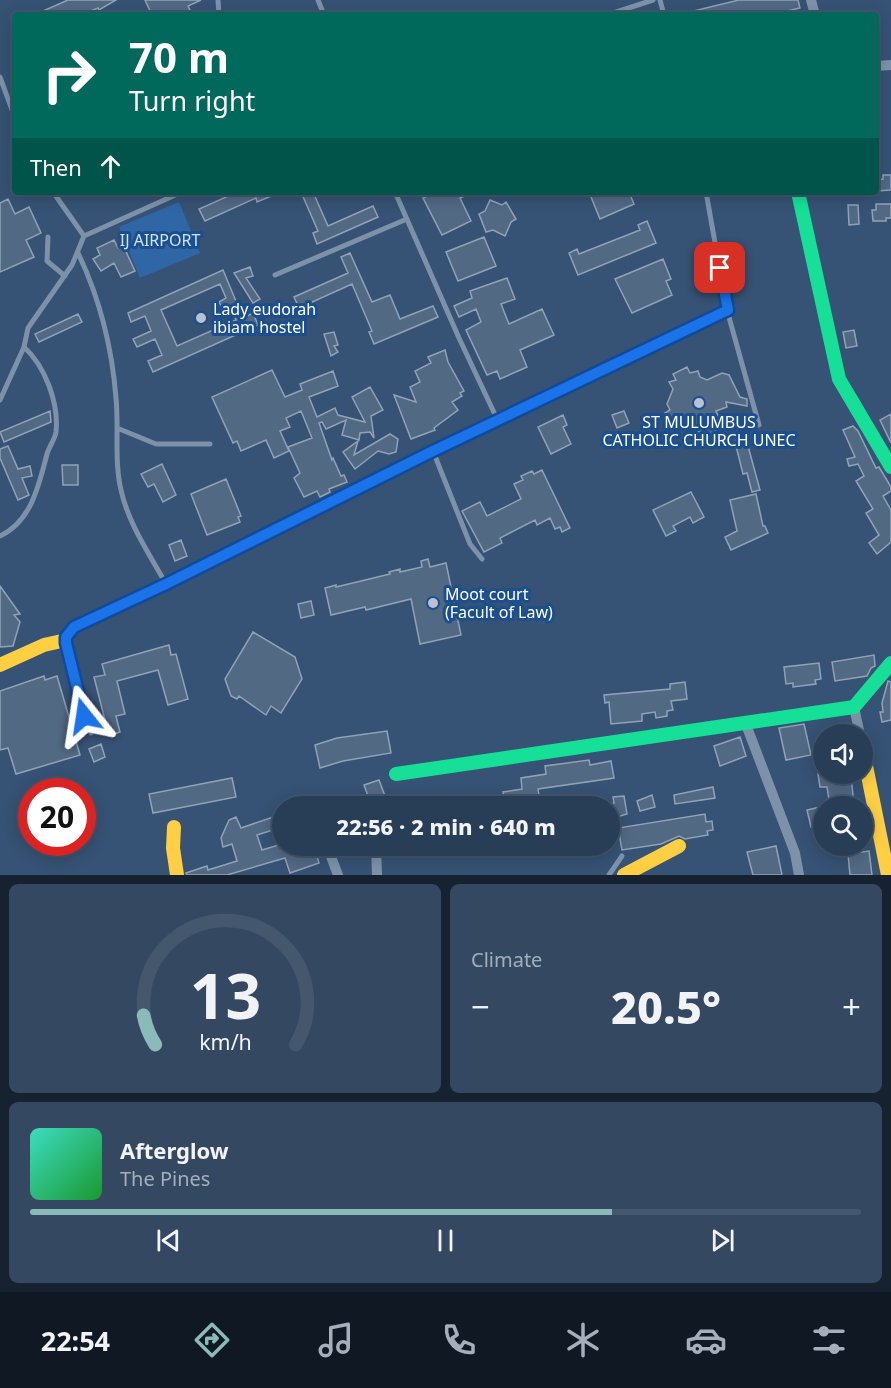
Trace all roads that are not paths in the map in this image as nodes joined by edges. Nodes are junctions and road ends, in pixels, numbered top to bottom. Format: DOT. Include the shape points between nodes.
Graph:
graph roads {
  1 [pos="653,0"];
  2 [pos="616,12"];
  3 [pos="0,77"];
  4 [pos="12,110"];
  5 [pos="55,195"];
  6 [pos="175,195"];
  7 [pos="396,195"];
  8 [pos="707,195"];
  9 [pos="799,195"];
  10 [pos="407,219"];
  11 [pos="84,236"];
  12 [pos="48,237"];
  13 [pos="78,253"];
  14 [pos="275,275"];
  15 [pos="65,276"];
  16 [pos="728,310"];
  17 [pos="24,347"];
  18 [pos="0,400"];
  19 [pos="498,421"];
  20 [pos="759,425"];
  21 [pos="117,428"];
  22 [pos="210,444"];
  23 [pos="433,451"];
  24 [pos="891,467"];
  25 [pos="0,536"];
  26 [pos="482,559"];
  27 [pos="166,584"];
  28 [pos="66,640"];
  29 [pos="891,663"];
  30 [pos="0,665"];
  31 [pos="855,706"];
  32 [pos="745,722"];
  33 [pos="858,724"];
  34 [pos="90,733"];
  35 [pos="396,774"];
  36 [pos="870,784"];
  37 [pos="174,827"];
  38 [pos="679,846"];
  39 [pos="331,856"];
  40 [pos="376,856"];
  41 [pos="622,856"];
  42 [pos="177,875"];
  43 [pos="338,875"];
  44 [pos="377,875"];
  45 [pos="609,875"];
  46 [pos="624,875"];
  47 [pos="799,875"];
  48 [pos="888,875"];
  1 -- 2 [label="lane"];
  3 -- 4 [label="lane"];
  5 -- 11 [label="lane"];
  6 -- 11 [label="lane"];
  7 -- 10 [label="lane"];
  8 -- 16 [label="lane"];
  9 -- 24 [label="street" via="839,379"];
  10 -- 14 [label="lane"];
  10 -- 19 [label="lane"];
  11 -- 13 [label="lane"];
  12 -- 15 [label="lane" via="47,261"];
  13 -- 15 [label="lane"];
  13 -- 21 [label="lane" via="107,339"];
  15 -- 17 [label="lane" via="28,328"];
  16 -- 19 [label="lane"];
  16 -- 20 [label="lane"];
  17 -- 18 [label="lane"];
  17 -- 25 [label="lane" via="38,364 49,388 56,433 31,506"];
  19 -- 23 [label="lane"];
  21 -- 22 [label="lane" via="156,444"];
  21 -- 27 [label="lane" via="124,500"];
  23 -- 26 [label="lane" via="470,543"];
  23 -- 27 [label="lane"];
  27 -- 28 [label="lane" via="74,627"];
  28 -- 30 [label="street" via="44,645"];
  28 -- 34 [label="lane"];
  29 -- 31 [label="street"];
  31 -- 32 [label="street"];
  31 -- 33 [label="street"];
  32 -- 35 [label="street"];
  32 -- 47 [label="street" via="795,853"];
  36 -- 48 [label="street"];
  37 -- 42 [label="street"];
  38 -- 46 [label="street"];
  39 -- 43 [label="street"];
  40 -- 44 [label="street"];
  41 -- 45 [label="lane"];
}
